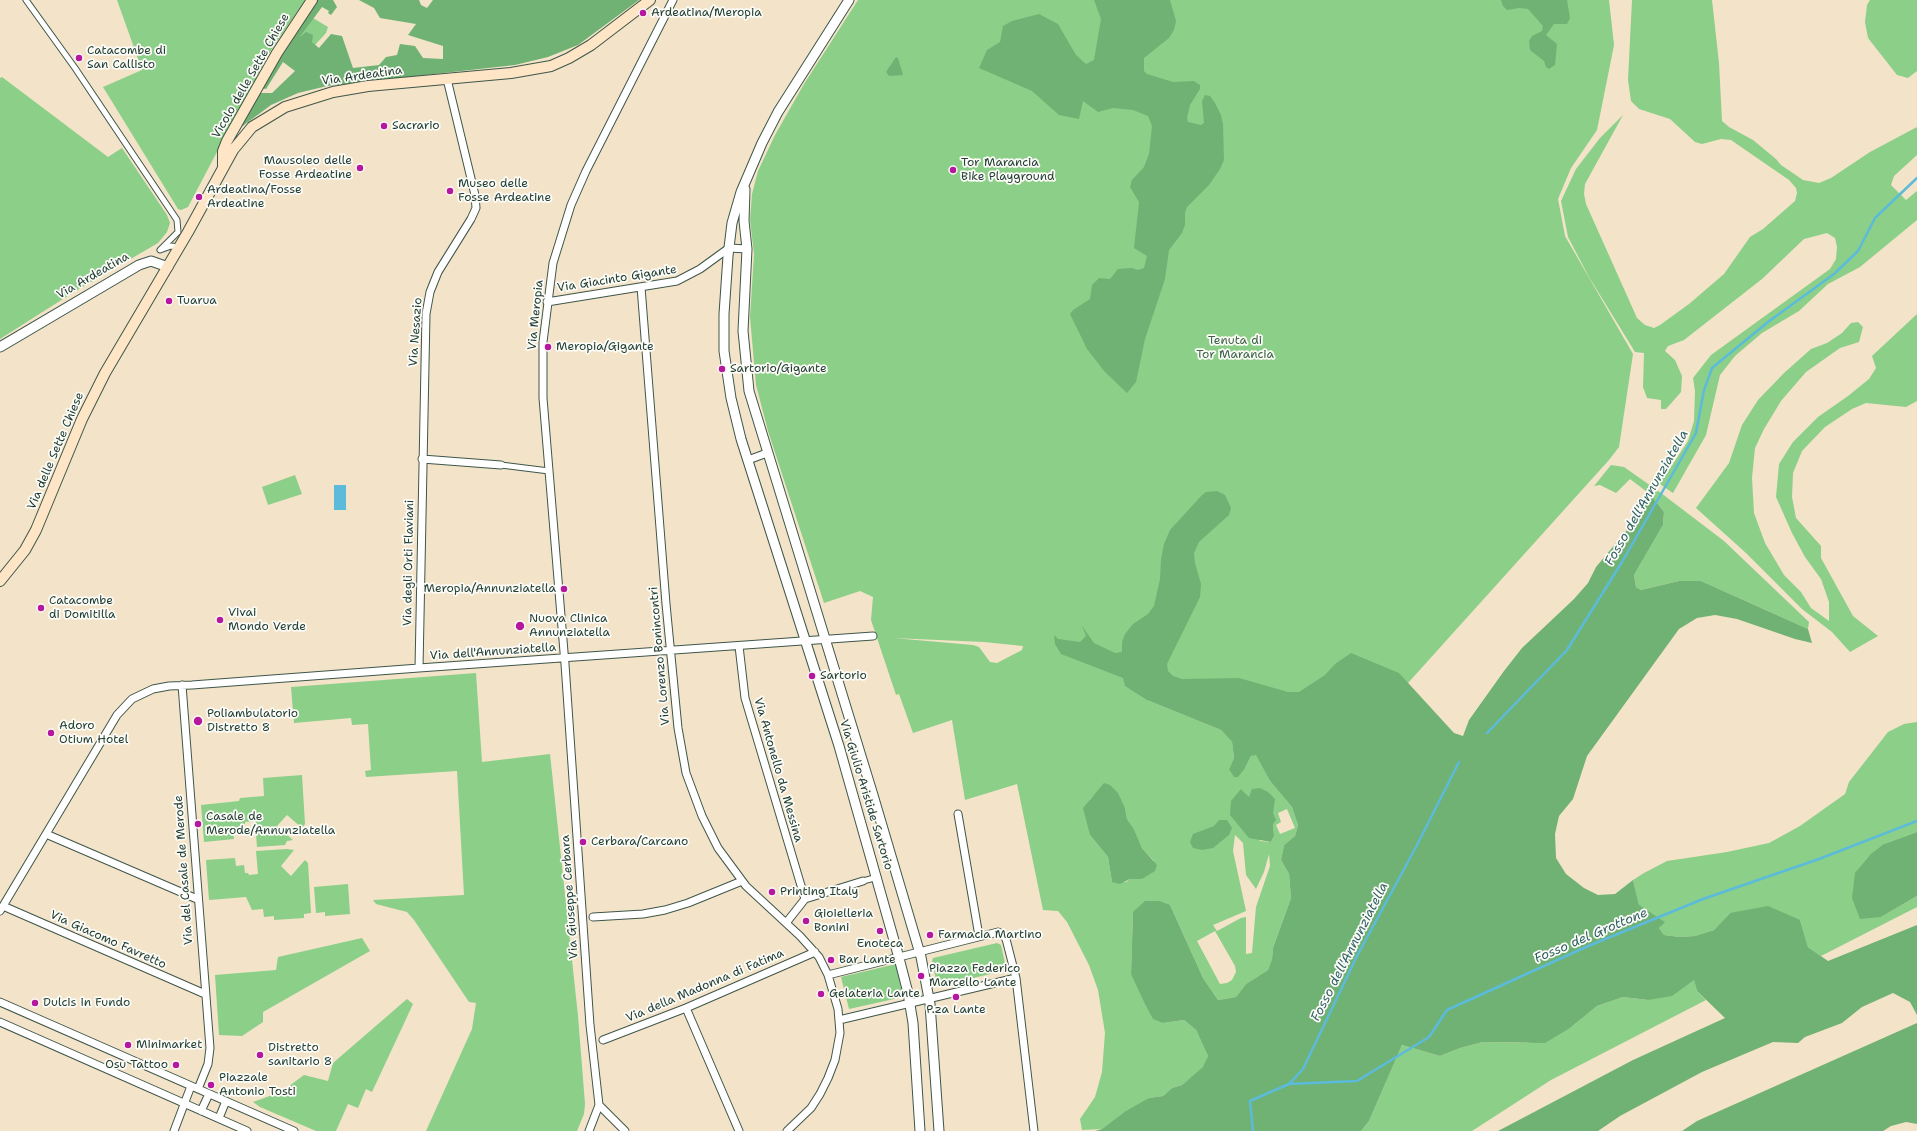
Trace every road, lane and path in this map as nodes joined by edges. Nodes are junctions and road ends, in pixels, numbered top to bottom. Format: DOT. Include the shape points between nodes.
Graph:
graph roads {
  1 [pos="26,0"];
  2 [pos="312,0"];
  3 [pos="650,0"];
  4 [pos="673,0"];
  5 [pos="849,0"];
  6 [pos="447,80"];
  7 [pos="223,168"];
  8 [pos="745,183"];
  9 [pos="180,247"];
  10 [pos="729,248"];
  11 [pos="747,250"];
  12 [pos="168,267"];
  13 [pos="641,287"];
  14 [pos="547,302"];
  15 [pos="0,347"];
  16 [pos="767,453"];
  17 [pos="422,459"];
  18 [pos="748,460"];
  19 [pos="501,465"];
  20 [pos="549,471"];
  21 [pos="0,581"];
  22 [pos="873,636"];
  23 [pos="805,641"];
  24 [pos="826,641"];
  25 [pos="739,646"];
  26 [pos="671,651"];
  27 [pos="564,659"];
  28 [pos="419,668"];
  29 [pos="182,685"];
  30 [pos="958,814"];
  31 [pos="46,834"];
  32 [pos="878,876"];
  33 [pos="742,881"];
  34 [pos="863,881"];
  35 [pos="197,899"];
  36 [pos="805,899"];
  37 [pos="2,909"];
  38 [pos="593,918"];
  39 [pos="786,923"];
  40 [pos="979,936"];
  41 [pos="815,952"];
  42 [pos="920,952"];
  43 [pos="899,958"];
  44 [pos="828,975"];
  45 [pos="1016,978"];
  46 [pos="205,994"];
  47 [pos="930,999"];
  48 [pos="0,1002"];
  49 [pos="910,1003"];
  50 [pos="686,1008"];
  51 [pos="839,1020"];
  52 [pos="0,1022"];
  53 [pos="603,1040"];
  54 [pos="194,1087"];
  55 [pos="209,1094"];
  56 [pos="226,1101"];
  57 [pos="186,1104"];
  58 [pos="600,1105"];
  59 [pos="201,1111"];
  60 [pos="219,1118"];
  61 [pos="244,1130"];
  62 [pos="174,1131"];
  63 [pos="294,1131"];
  64 [pos="589,1131"];
  65 [pos="625,1131"];
  66 [pos="739,1131"];
  67 [pos="787,1131"];
  68 [pos="920,1131"];
  69 [pos="939,1131"];
  70 [pos="1034,1131"];
  1 -- 9 [label="street" via="73,64 178,220 178,232 160,250 171,246"];
  2 -- 7 [label="main road, Vicolo delle Sette Chiese" via="277,53 225,143 222,155"];
  3 -- 6 [label="main road, Via Ardeatina" via="591,45 560,63 520,72"];
  4 -- 14 [label="street, Via Meropia" via="578,187 556,252"];
  5 -- 8 [label="street, Via Giulio Aristide Sartorio" via="778,112"];
  6 -- 7 [label="main road, Via Ardeatina" via="347,89 291,104 247,131"];
  6 -- 17 [label="street, Via Nesazio" via="476,208 472,219 438,272 426,307"];
  7 -- 9 [label="main road, Via Ardeatina"];
  8 -- 10 [label="street, Via Giulio Aristide Sartorio" via="734,214"];
  8 -- 11 [label="street, Via Giulio Aristide Sartorio" via="744,221"];
  9 -- 12 [label="main road, Via Ardeatina"];
  10 -- 11 [label="street"];
  10 -- 13 [label="street, Via Giacinto Gigante" via="685,278"];
  10 -- 18 [label="street, Via Giulio Aristide Sartorio" via="724,314 725,358 734,414"];
  11 -- 16 [label="street, Via Giulio Aristide Sartorio" via="743,311 745,359 752,406"];
  12 -- 15 [label="street, Via Ardeatina" via="155,261 139,265"];
  12 -- 21 [label="main road, Via delle Sette Chiese" via="85,412 30,543"];
  13 -- 14 [label="street, Via Giacinto Gigante"];
  13 -- 26 [label="street, Via Lorenzo Bonincontri"];
  14 -- 20 [label="street, Via Meropia" via="542,365"];
  16 -- 18 [label="street"];
  16 -- 24 [label="street, Via Giulio Aristide Sartorio"];
  17 -- 19 [label="street"];
  17 -- 28 [label="street, Via degli Orti Flaviani"];
  18 -- 23 [label="street, Via Giulio Aristide Sartorio"];
  19 -- 20 [label="street"];
  20 -- 27 [label="street, Via Meropia"];
  22 -- 24 [label="street"];
  23 -- 24 [label="street"];
  23 -- 25 [label="street, Via dell'Annunziatella"];
  23 -- 32 [label="street, Via Giulio Aristide Sartorio" via="840,746"];
  24 -- 42 [label="street, Via Giulio Aristide Sartorio"];
  25 -- 26 [label="street, Via dell'Annunziatella"];
  25 -- 36 [label="street, Via Antonello da Messina" via="744,693"];
  26 -- 27 [label="street, Via dell'Annunziatella"];
  26 -- 33 [label="street, Via Lorenzo Bonincontri" via="678,728 686,773 709,832"];
  27 -- 28 [label="street, Via dell'Annunziatella"];
  27 -- 58 [label="street, Via Giuseppe Cerbara" via="590,1025"];
  28 -- 29 [label="street, Via dell'Annunziatella"];
  29 -- 31 [label="street, Via dell'Annunziatella" via="164,686 145,692 123,707"];
  29 -- 35 [label="street, Via del Casale de Merode"];
  30 -- 40 [label="street"];
  31 -- 35 [label="street"];
  31 -- 37 [label="street, Via dell'Annunziatella"];
  32 -- 34 [label="street"];
  32 -- 43 [label="street, Via Giulio Aristide Sartorio"];
  33 -- 38 [label="street" via="664,910"];
  33 -- 39 [label="street, Via Lorenzo Bonincontri"];
  34 -- 36 [label="street"];
  35 -- 46 [label="street, Via del Casale de Merode"];
  36 -- 39 [label="street"];
  37 -- 46 [label="street, Via Giacomo Favretto"];
  39 -- 41 [label="street, Via Lorenzo Bonincontri"];
  40 -- 42 [label="street"];
  40 -- 45 [label="street" via="998,932 1002,934 1006,939"];
  41 -- 44 [label="street, Via Lorenzo Bonincontri"];
  41 -- 50 [label="street, Via della Madonna di Fatima"];
  42 -- 43 [label="street"];
  42 -- 47 [label="street"];
  43 -- 44 [label="street"];
  43 -- 49 [label="street"];
  44 -- 51 [label="street"];
  45 -- 47 [label="street"];
  45 -- 70 [label="street"];
  46 -- 54 [label="street, Via del Casale de Merode" via="210,1052 207,1067"];
  47 -- 49 [label="street"];
  47 -- 69 [label="street"];
  48 -- 54 [label="street"];
  49 -- 51 [label="street"];
  49 -- 68 [label="street"];
  50 -- 53 [label="street, Via della Madonna di Fatima"];
  50 -- 66 [label="street"];
  51 -- 67 [label="street" via="840,1033 836,1054 826,1084 811,1108"];
  52 -- 57 [label="street"];
  54 -- 55 [label="street"];
  54 -- 57 [label="street" via="186,1099"];
  55 -- 56 [label="street"];
  55 -- 59 [label="street"];
  56 -- 60 [label="street"];
  56 -- 63 [label="street"];
  57 -- 59 [label="street"];
  57 -- 62 [label="street"];
  58 -- 64 [label="street"];
  58 -- 65 [label="street"];
  59 -- 60 [label="street"];
  60 -- 61 [label="street"];
}
